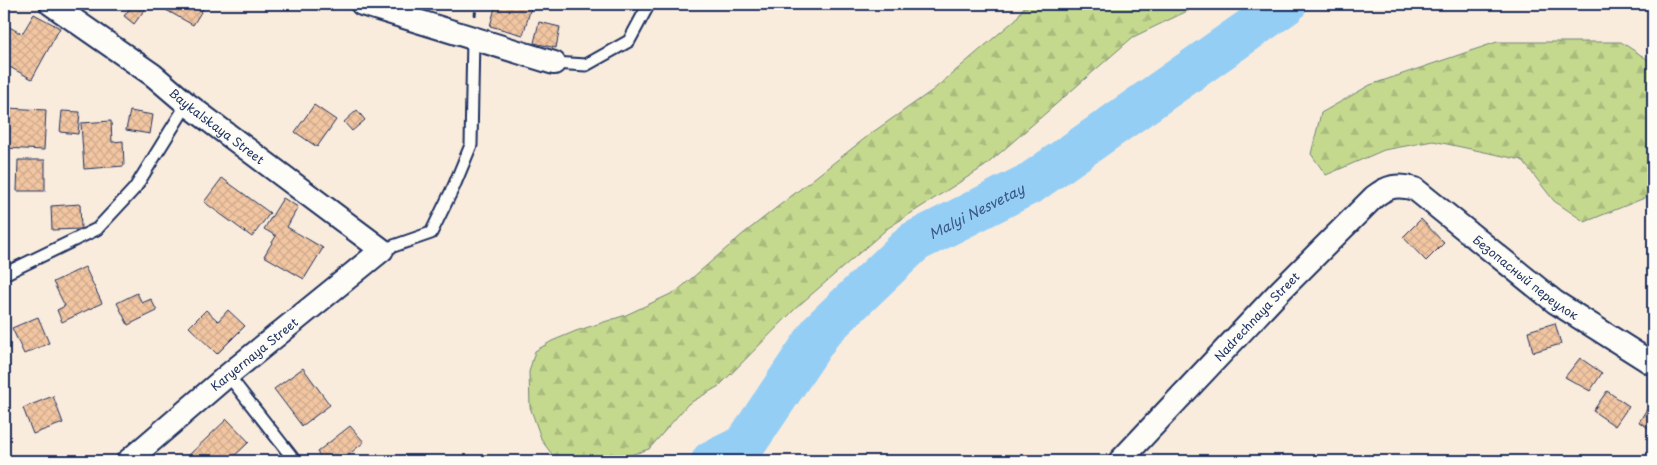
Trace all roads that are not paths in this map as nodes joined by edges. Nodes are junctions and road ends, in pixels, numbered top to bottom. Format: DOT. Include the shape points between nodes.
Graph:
graph roads {
  1 [pos="51,4"];
  2 [pos="362,4"];
  3 [pos="649,4"];
  4 [pos="473,38"];
  5 [pos="554,63"];
  6 [pos="187,104"];
  7 [pos="1403,186"];
  8 [pos="382,250"];
  9 [pos="4,274"];
  10 [pos="1653,364"];
  11 [pos="228,375"];
  12 [pos="128,461"];
  13 [pos="295,461"];
  14 [pos="1120,461"];
  1 -- 6 [label="street, Baykalskaya Street" via="153,75"];
  2 -- 4 [label="street"];
  3 -- 5 [label="lane" via="629,41 586,65"];
  4 -- 5 [label="street"];
  4 -- 8 [label="lane" via="471,144 454,186 431,233"];
  6 -- 8 [label="street, Baykalskaya Street"];
  6 -- 9 [label="lane" via="135,188 97,229"];
  7 -- 10 [label="street, Безопасный переулок" via="1415,189 1555,302"];
  7 -- 14 [label="street, Nadrechnaya Street" via="1386,188 1374,197 1280,291"];
  8 -- 11 [label="street, Karyernaya Street"];
  11 -- 12 [label="street, Karyernaya Street"];
  11 -- 13 [label="lane"];
}
